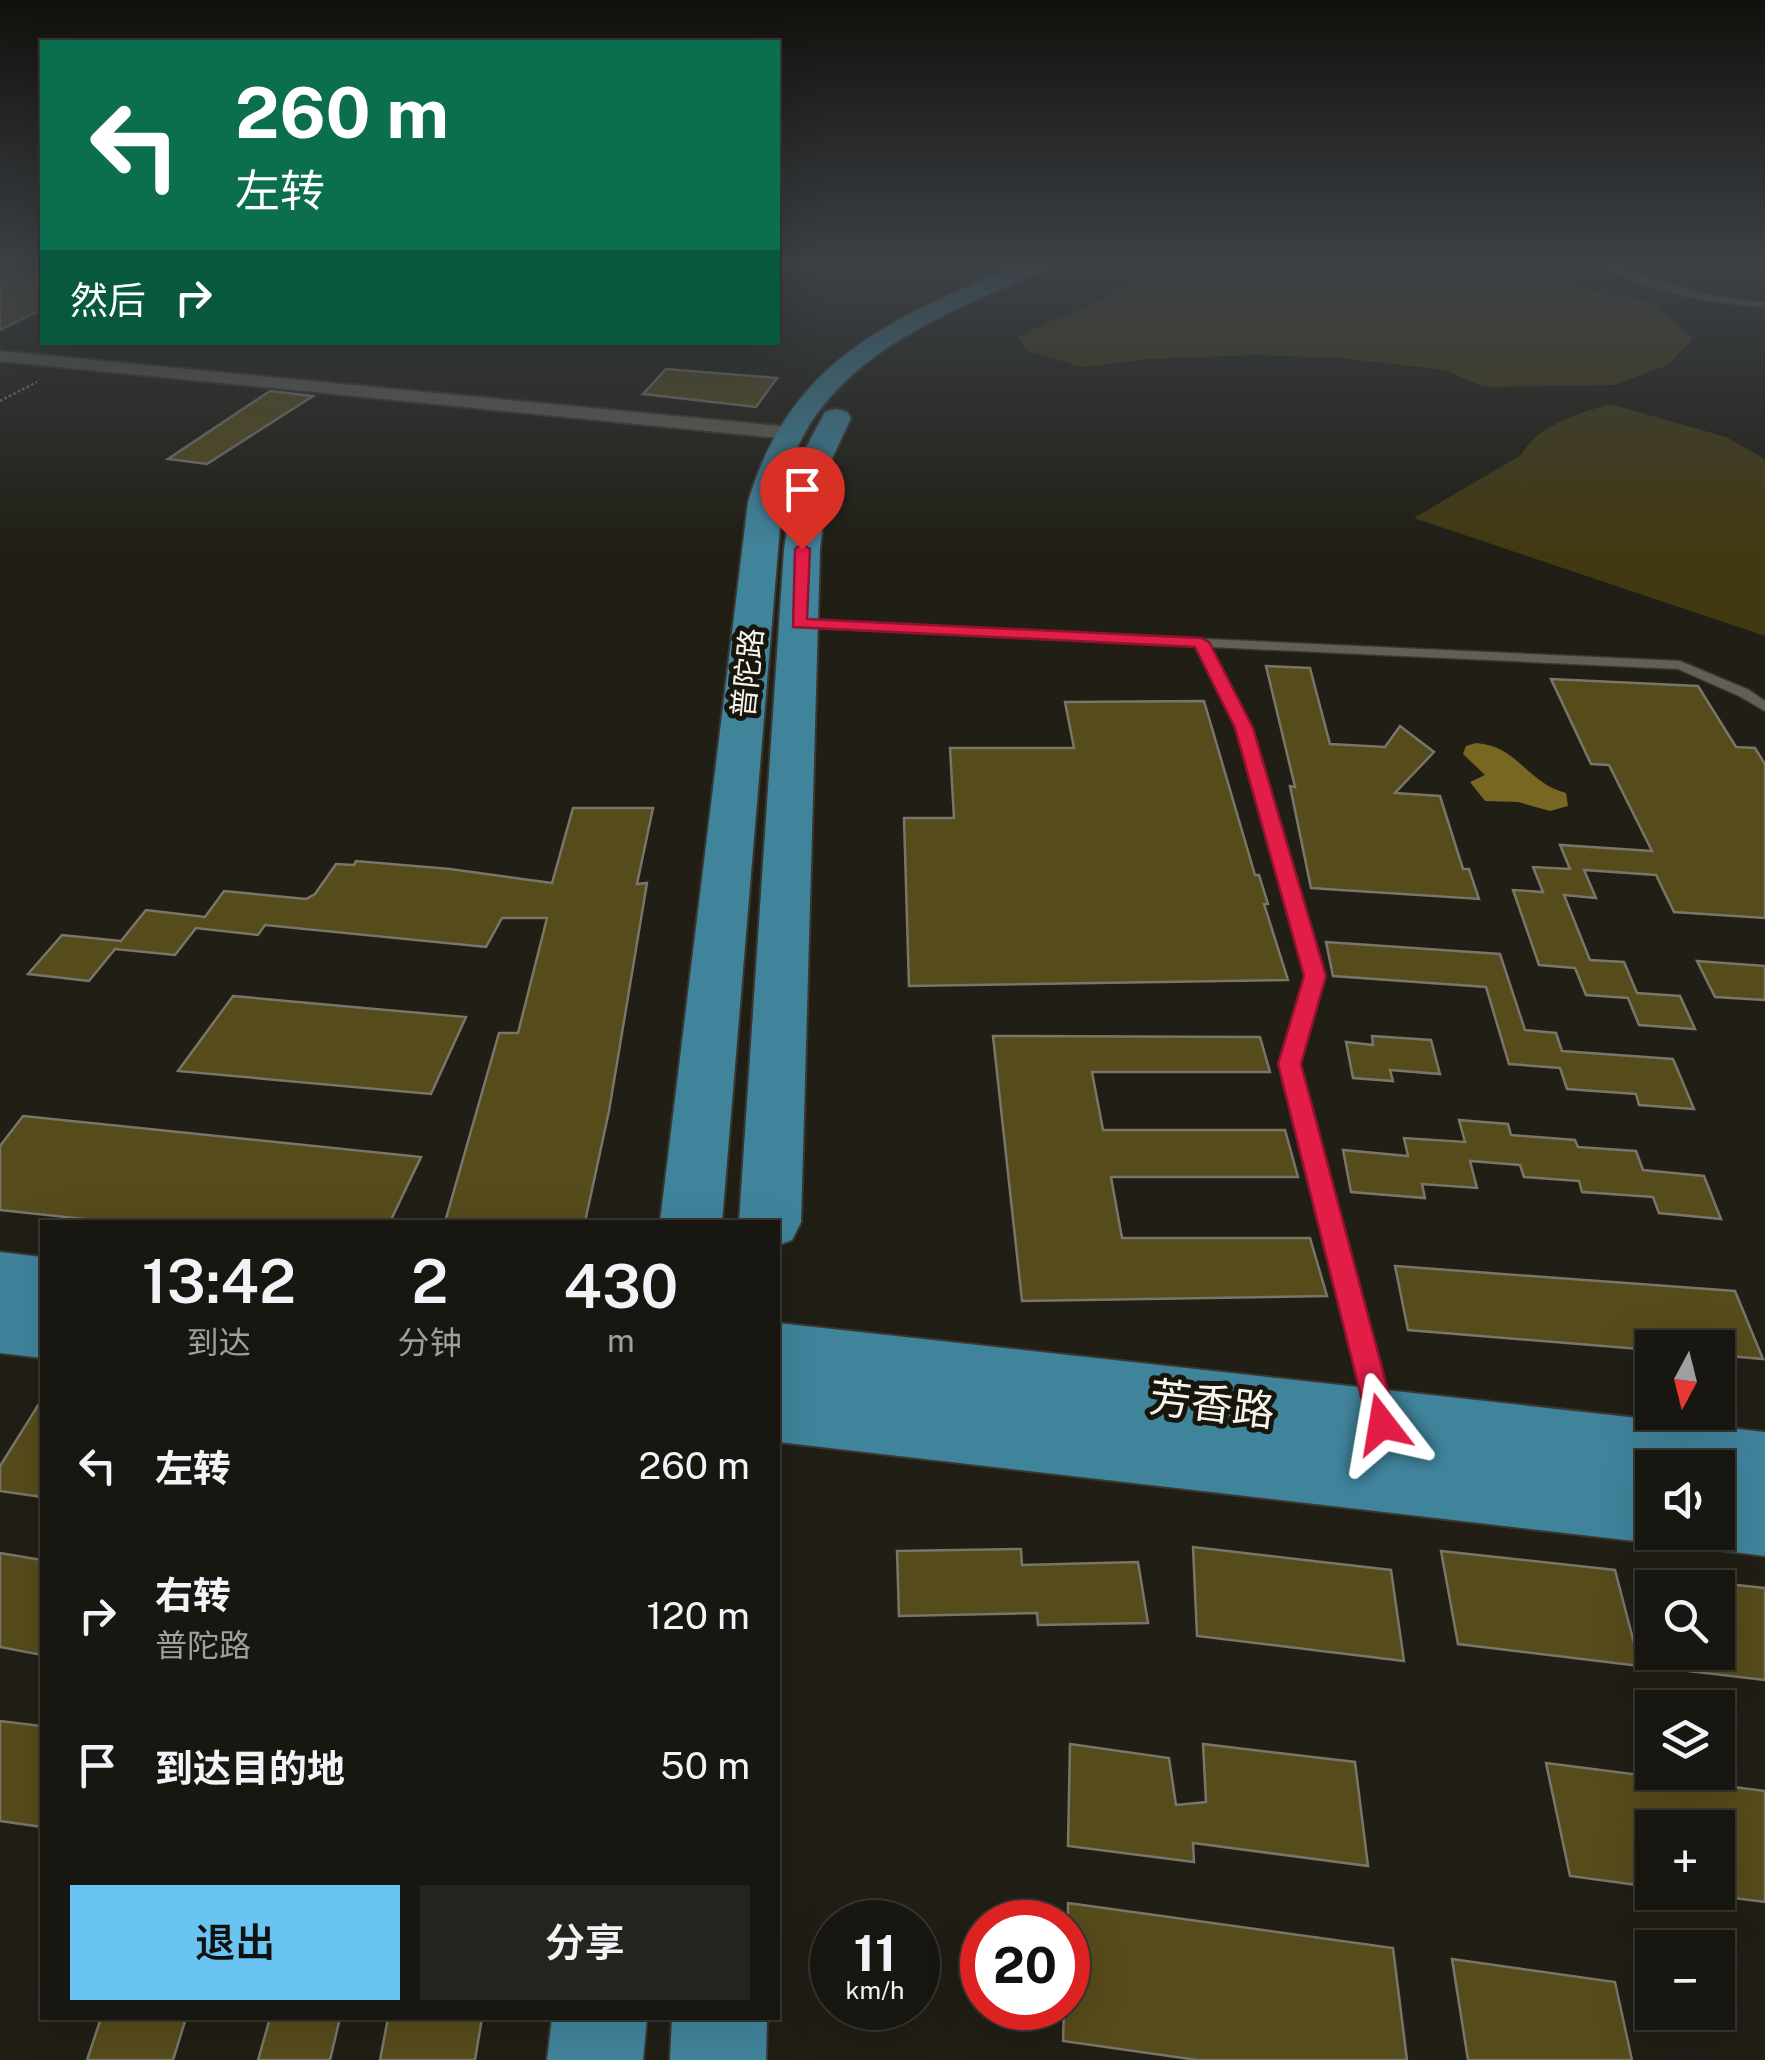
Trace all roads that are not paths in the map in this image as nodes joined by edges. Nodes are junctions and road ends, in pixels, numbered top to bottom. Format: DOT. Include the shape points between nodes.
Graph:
graph roads {
  1 [pos="17,360"];
  2 [pos="51,360"];
  3 [pos="858,360"];
  4 [pos="895,360"];
  5 [pos="44,367"];
  6 [pos="789,433"];
  7 [pos="799,624"];
  8 [pos="1201,642"];
  9 [pos="1765,707"];
  10 [pos="691,1220"];
  11 [pos="770,1220"];
  12 [pos="0,1280"];
  13 [pos="40,1285"];
  14 [pos="0,1324"];
  15 [pos="40,1329"];
  16 [pos="780,1353"];
  17 [pos="780,1410"];
  18 [pos="1382,1424"];
  19 [pos="1765,1467"];
  20 [pos="1635,1504"];
  21 [pos="1735,1516"];
  22 [pos="1765,1519"];
  23 [pos="600,2020"];
  24 [pos="720,2020"];
  25 [pos="595,2060"];
  26 [pos="718,2060"];
  1 -- 5 [label="street"];
  2 -- 5 [label="street"];
  3 -- 6 [label="main road, 普陀路" via="821,391"];
  4 -- 7 [label="main road, 普陀路" via="852,395 814,463"];
  5 -- 6 [label="street"];
  6 -- 10 [label="main road, 普陀路" via="765,502"];
  7 -- 8 [label="lane"];
  7 -- 11 [label="main road, 普陀路"];
  8 -- 9 [label="lane" via="1680,665"];
  8 -- 18 [label="lane" via="1244,728 1315,976 1289,1064"];
  12 -- 13 [label="main road"];
  14 -- 15 [label="main road"];
  16 -- 18 [label="main road, 芳香路"];
  17 -- 20 [label="main road, 芳香路"];
  18 -- 19 [label="main road, 芳香路"];
  21 -- 22 [label="main road"];
  23 -- 25 [label="main road"];
  24 -- 26 [label="main road"];
}
